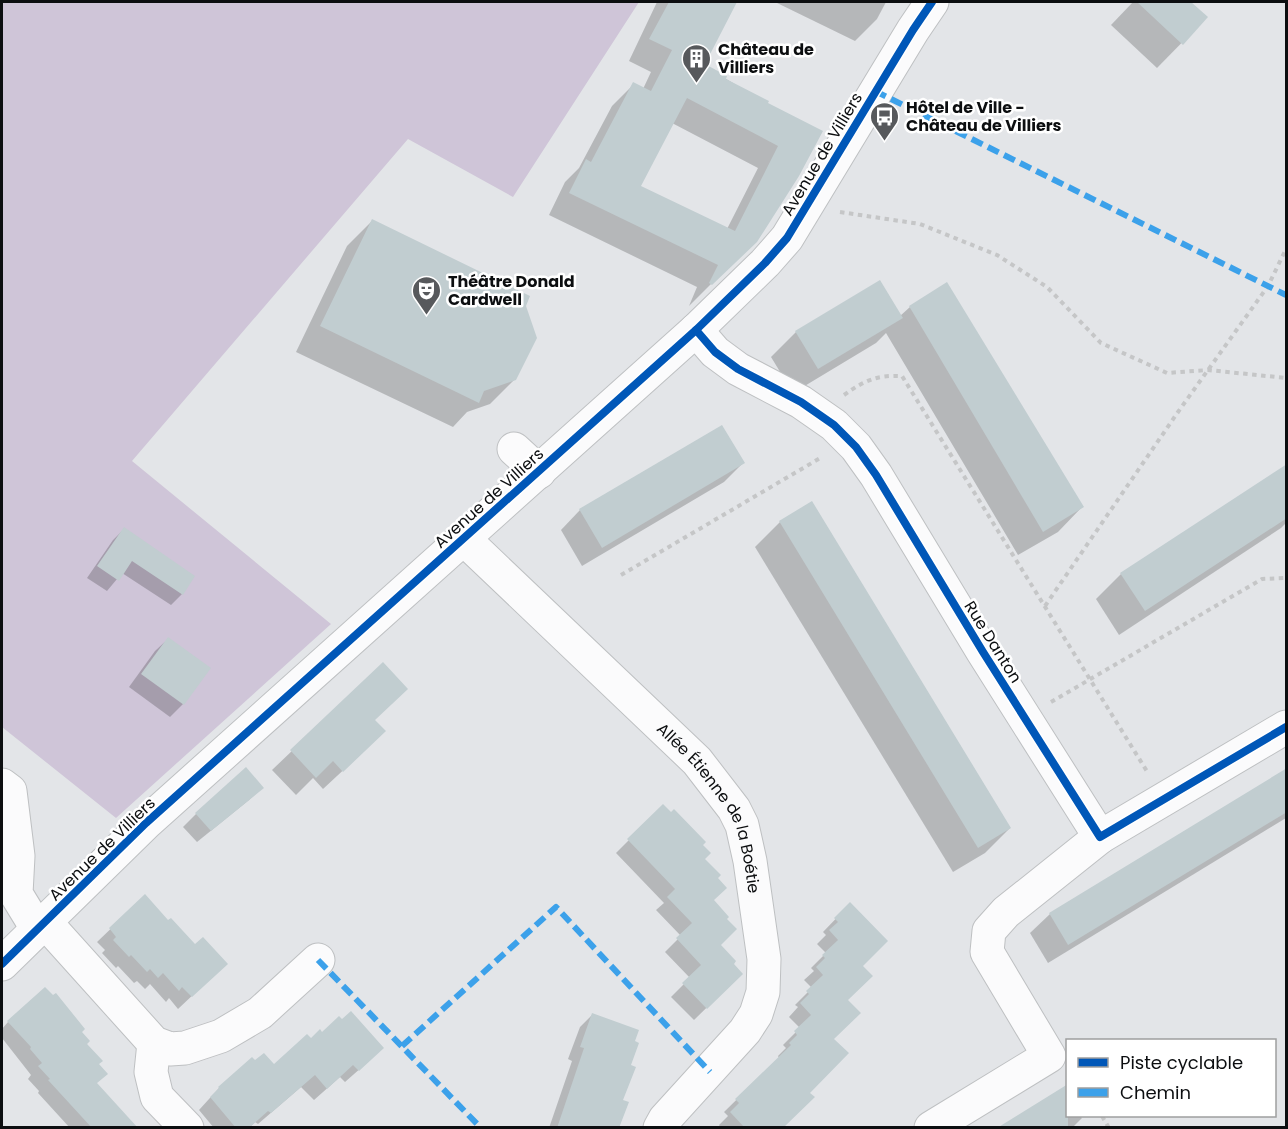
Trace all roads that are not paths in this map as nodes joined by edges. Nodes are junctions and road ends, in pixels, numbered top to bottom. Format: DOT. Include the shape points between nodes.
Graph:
graph roads {
  1 [pos="932,2"];
  2 [pos="696,330"];
  3 [pos="514,449"];
  4 [pos="539,472"];
  5 [pos="464,539"];
  6 [pos="1287,727"];
  7 [pos="2,784"];
  8 [pos="1100,837"];
  9 [pos="42,926"];
  10 [pos="318,960"];
  11 [pos="2,964"];
  12 [pos="154,1043"];
  13 [pos="187,1128"];
  14 [pos="660,1128"];
  15 [pos="931,1128"];
  1 -- 2 [label="street, Avenue de Villiers" via="787,238"];
  2 -- 4 [label="street, Avenue de Villiers"];
  2 -- 8 [label="street, Rue Danton" via="715,352 738,369 801,402 856,447"];
  3 -- 4 [label="street"];
  4 -- 5 [label="street, Avenue de Villiers"];
  5 -- 9 [label="street, Avenue de Villiers" via="146,823"];
  5 -- 14 [label="street, Allée Étienne de la Boétie" via="698,761 742,825 764,959 763,992 745,1031"];
  6 -- 8 [label="street"];
  7 -- 9 [label="street" via="10,791 18,856 16,894"];
  8 -- 15 [label="street" via="1006,912 989,931 987,952 1049,1056"];
  9 -- 11 [label="street, Avenue de Villiers"];
  9 -- 12 [label="street"];
  10 -- 12 [label="street" via="260,1013 221,1036 185,1048 170,1049"];
  12 -- 13 [label="street" via="151,1072 157,1097"];
}
